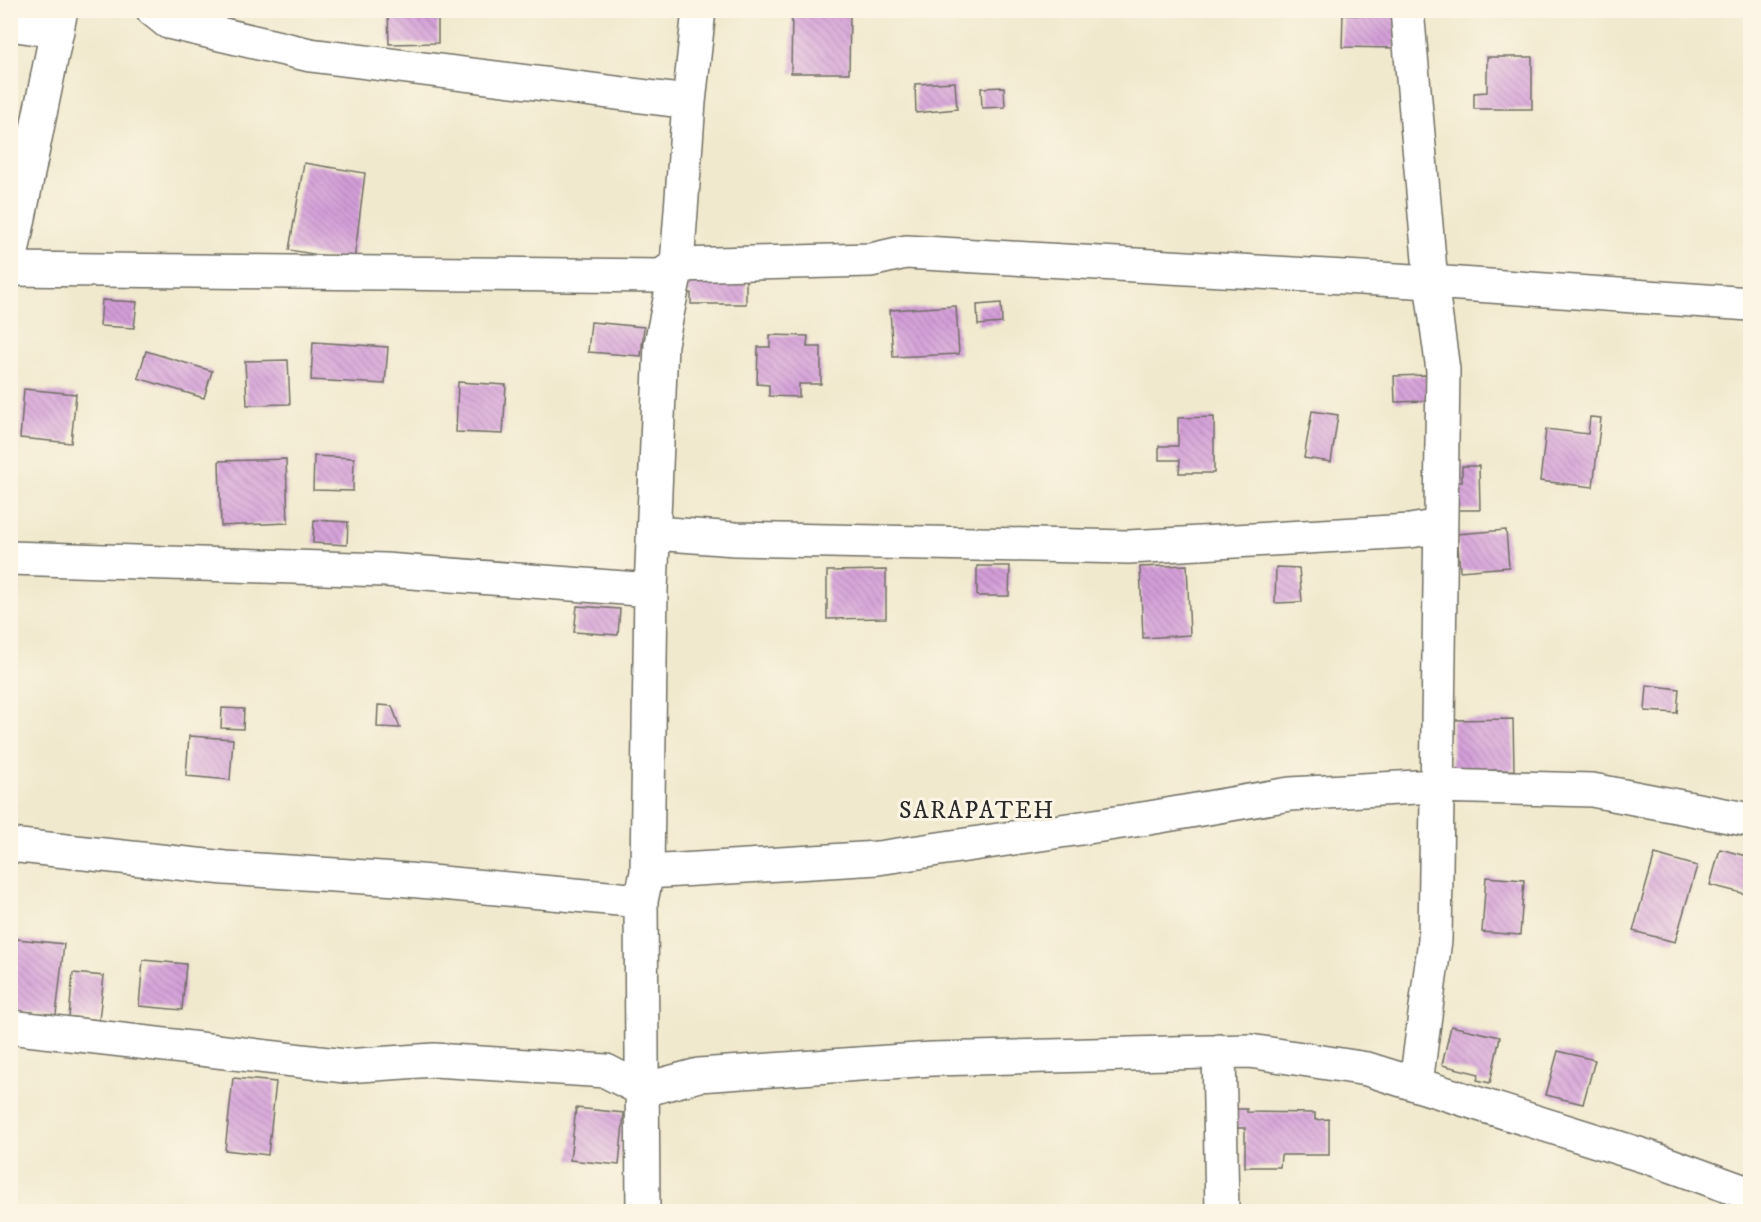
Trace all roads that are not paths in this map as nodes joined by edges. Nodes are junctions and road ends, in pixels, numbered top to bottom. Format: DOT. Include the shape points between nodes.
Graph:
graph roads {
  1 [pos="153,10"];
  2 [pos="699,10"];
  3 [pos="1407,10"];
  4 [pos="59,21"];
  5 [pos="10,24"];
  6 [pos="689,102"];
  7 [pos="10,262"];
  8 [pos="677,265"];
  9 [pos="10,269"];
  10 [pos="1431,282"];
  11 [pos="1750,304"];
  12 [pos="1440,526"];
  13 [pos="654,534"];
  14 [pos="10,558"];
  15 [pos="651,590"];
  16 [pos="1435,786"];
  17 [pos="1750,820"];
  18 [pos="10,845"];
  19 [pos="644,886"];
  20 [pos="10,1027"];
  21 [pos="1219,1051"];
  22 [pos="1416,1083"];
  23 [pos="643,1090"];
  24 [pos="1750,1194"];
  25 [pos="643,1212"];
  26 [pos="1222,1212"];
  1 -- 6 [label="street" via="168,22 310,54"];
  2 -- 6 [label="street"];
  3 -- 10 [label="street"];
  4 -- 5 [label="street"];
  4 -- 7 [label="street"];
  6 -- 8 [label="street"];
  8 -- 9 [label="street" via="661,276"];
  8 -- 10 [label="street" via="871,260 906,252"];
  8 -- 13 [label="street" via="661,344"];
  10 -- 11 [label="street"];
  10 -- 12 [label="street" via="1443,370"];
  12 -- 13 [label="street" via="1129,547"];
  12 -- 16 [label="street"];
  13 -- 15 [label="street"];
  14 -- 15 [label="street" via="385,570"];
  15 -- 19 [label="street"];
  16 -- 17 [label="street" via="1592,790"];
  16 -- 19 [label="street" via="1290,794 878,858"];
  16 -- 22 [label="street" via="1435,940"];
  18 -- 19 [label="street" via="225,868 397,879"];
  19 -- 23 [label="street"];
  20 -- 23 [label="street" via="345,1066 434,1060 606,1071"];
  21 -- 22 [label="street" via="1250,1051 1367,1069"];
  21 -- 23 [label="street" via="932,1059 699,1075"];
  21 -- 26 [label="street"];
  22 -- 24 [label="street"];
  23 -- 25 [label="street"];
}
